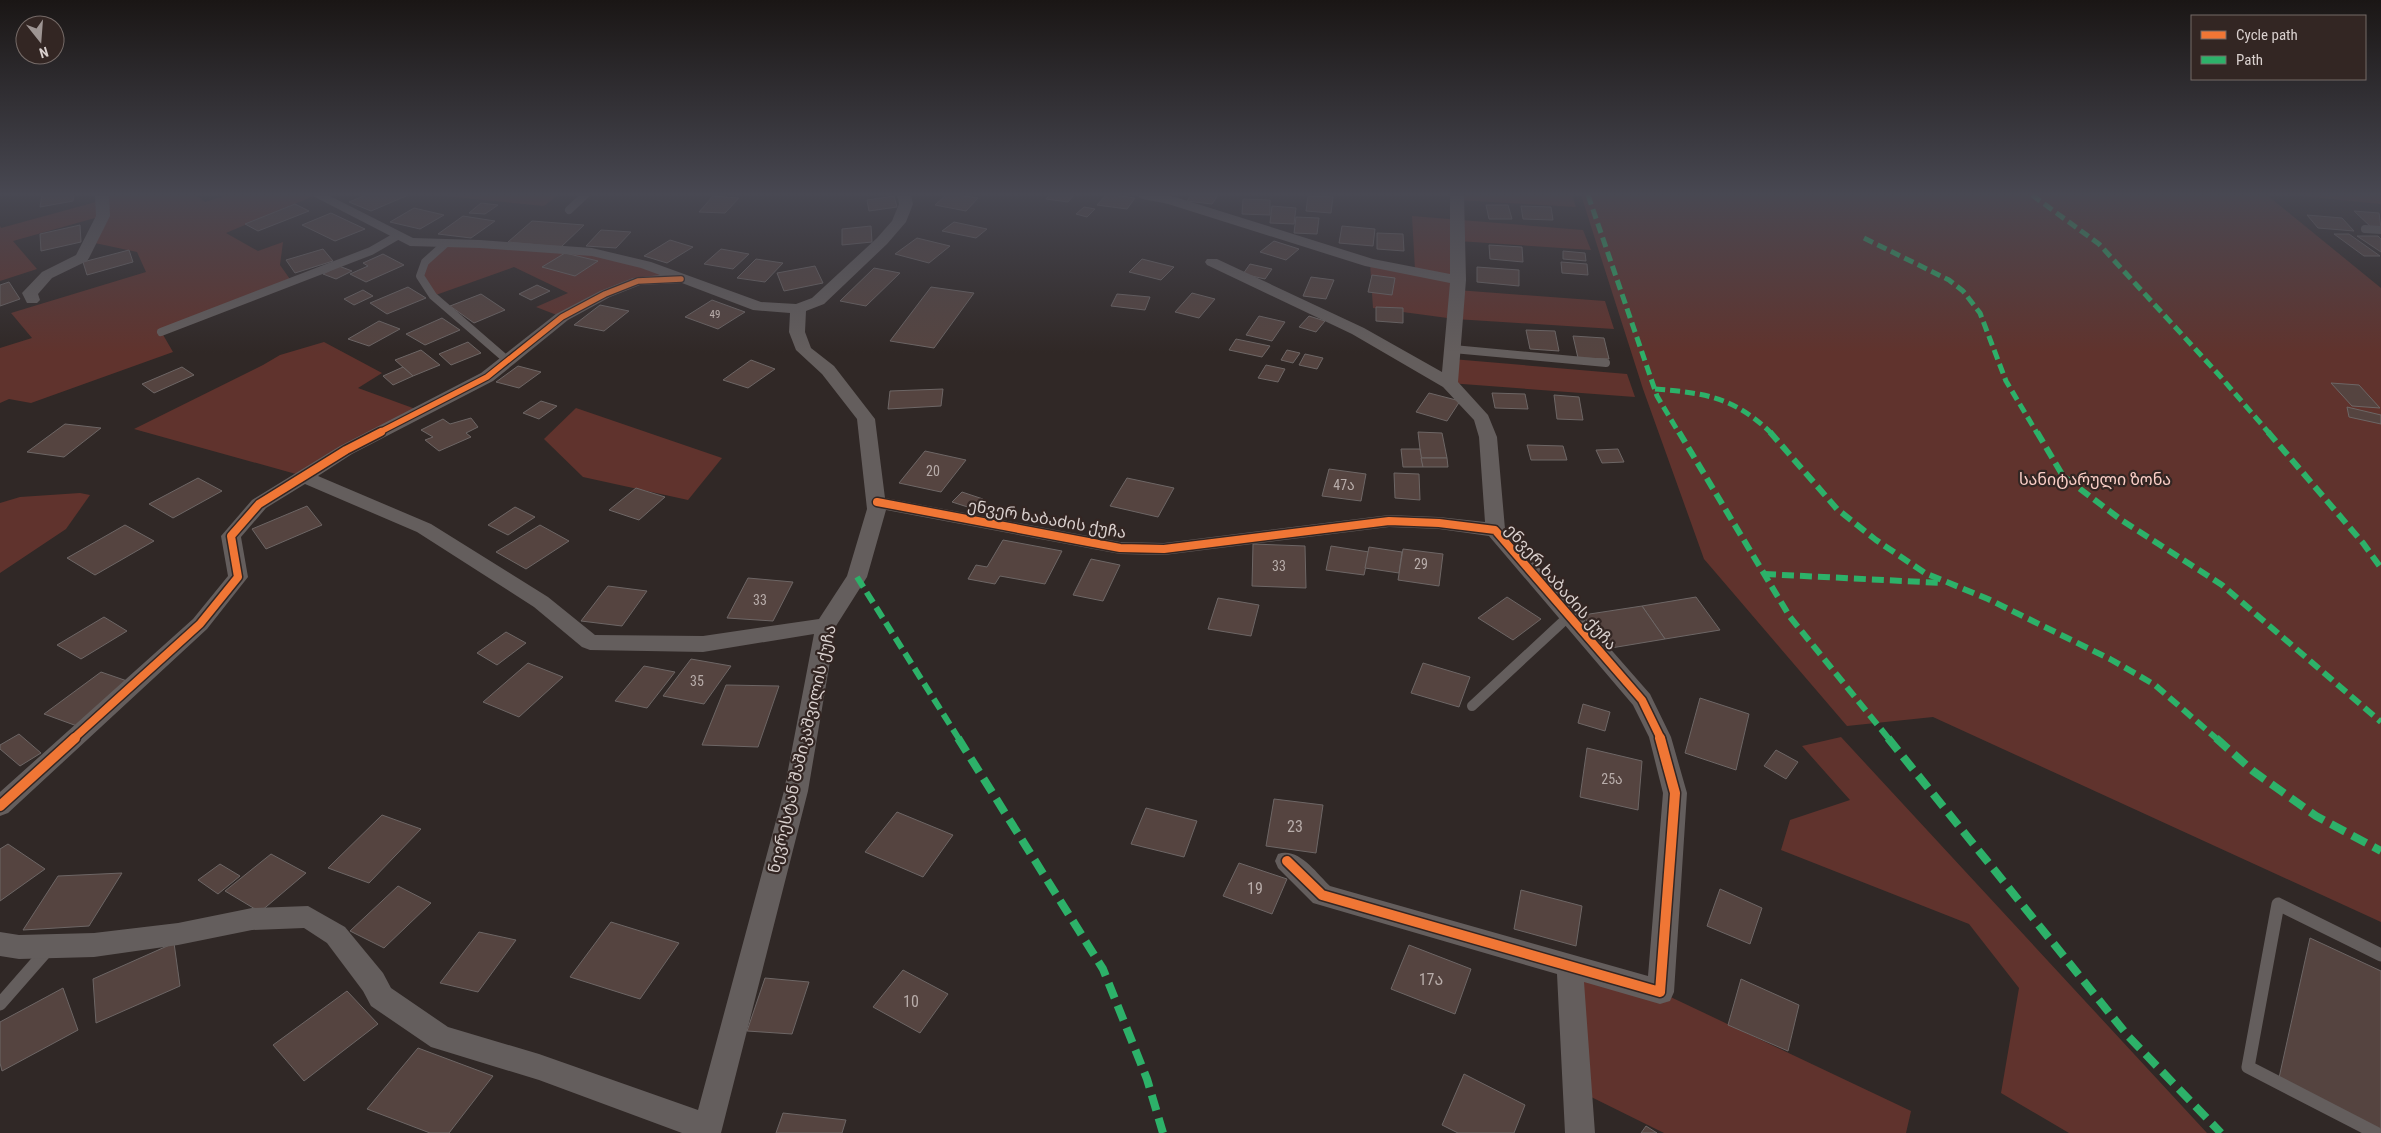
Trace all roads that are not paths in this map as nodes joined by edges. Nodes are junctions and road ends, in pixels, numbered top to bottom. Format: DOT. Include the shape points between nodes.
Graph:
graph roads {
  1 [pos="87,248"];
  2 [pos="376,248"];
  3 [pos="441,248"];
  4 [pos="534,248"];
  5 [pos="875,248"];
  6 [pos="1322,248"];
  7 [pos="1458,248"];
  8 [pos="1212,262"];
  9 [pos="681,280"];
  10 [pos="1458,280"];
  11 [pos="32,300"];
  12 [pos="798,308"];
  13 [pos="161,332"];
  14 [pos="1453,349"];
  15 [pos="507,360"];
  16 [pos="1606,363"];
  17 [pos="1449,383"];
  18 [pos="303,476"];
  19 [pos="877,502"];
  20 [pos="1495,530"];
  21 [pos="1569,616"];
  22 [pos="826,625"];
  23 [pos="1472,706"];
  24 [pos="0,806"];
  25 [pos="1287,861"];
  26 [pos="0,944"];
  27 [pos="50,947"];
  28 [pos="2381,954"];
  29 [pos="1570,966"];
  30 [pos="0,1004"];
  31 [pos="707,1131"];
  32 [pos="1580,1133"];
  33 [pos="2376,1133"];
  1 -- 11 [label="street" via="82,258 47,276 30,293"];
  2 -- 13 [label="lane"];
  3 -- 15 [label="lane" via="425,262 420,276 433,296"];
  4 -- 9 [label="street" via="592,252 646,265"];
  5 -- 12 [label="street" via="818,301"];
  6 -- 10 [label="street" via="1370,263"];
  7 -- 10 [label="street"];
  8 -- 17 [label="street" via="1358,331"];
  9 -- 12 [label="street" via="758,307"];
  9 -- 15 [label="street" via="638,281 605,294 562,317"];
  10 -- 14 [label="street"];
  12 -- 19 [label="street, ნევრესტან შაშიკაშვილის ქუჩა" via="797,332 804,350 828,370 866,418"];
  14 -- 16 [label="lane"];
  14 -- 17 [label="street"];
  15 -- 18 [label="street" via="487,377 346,450"];
  17 -- 20 [label="street" via="1482,419 1488,437"];
  18 -- 22 [label="street" via="424,528 541,602 590,642 703,644"];
  18 -- 24 [label="street" via="259,504 231,536 238,577 200,624"];
  19 -- 20 [label="street, ენვერ ხაბაძის ქუჩა" via="1120,548 1164,549 1389,521"];
  19 -- 22 [label="street, ნევრესტან შაშიკაშვილის ქუჩა" via="857,576"];
  20 -- 21 [label="street, ენვერ ხაბაძის ქუჩა"];
  21 -- 23 [label="lane"];
  21 -- 29 [label="street, ენვერ ხაბაძის ქუჩა" via="1642,700 1660,737 1675,793 1660,992"];
  22 -- 31 [label="street, ნევრესტან შაშიკაშვილის ქუჩა" via="796,791"];
  25 -- 29 [label="street" via="1322,895"];
  26 -- 27 [label="street, ნევრესტან შაშიკაშვილის ქუჩა" via="19,948"];
  27 -- 30 [label="lane"];
  27 -- 31 [label="street, ნევრესტან შაშიკაშვილის ქუჩა" via="178,934 252,919 308,917 336,935 381,997 440,1038 539,1067"];
  28 -- 33 [label="lane" via="2278,904 2248,1068"];
  29 -- 32 [label="street"];
}
